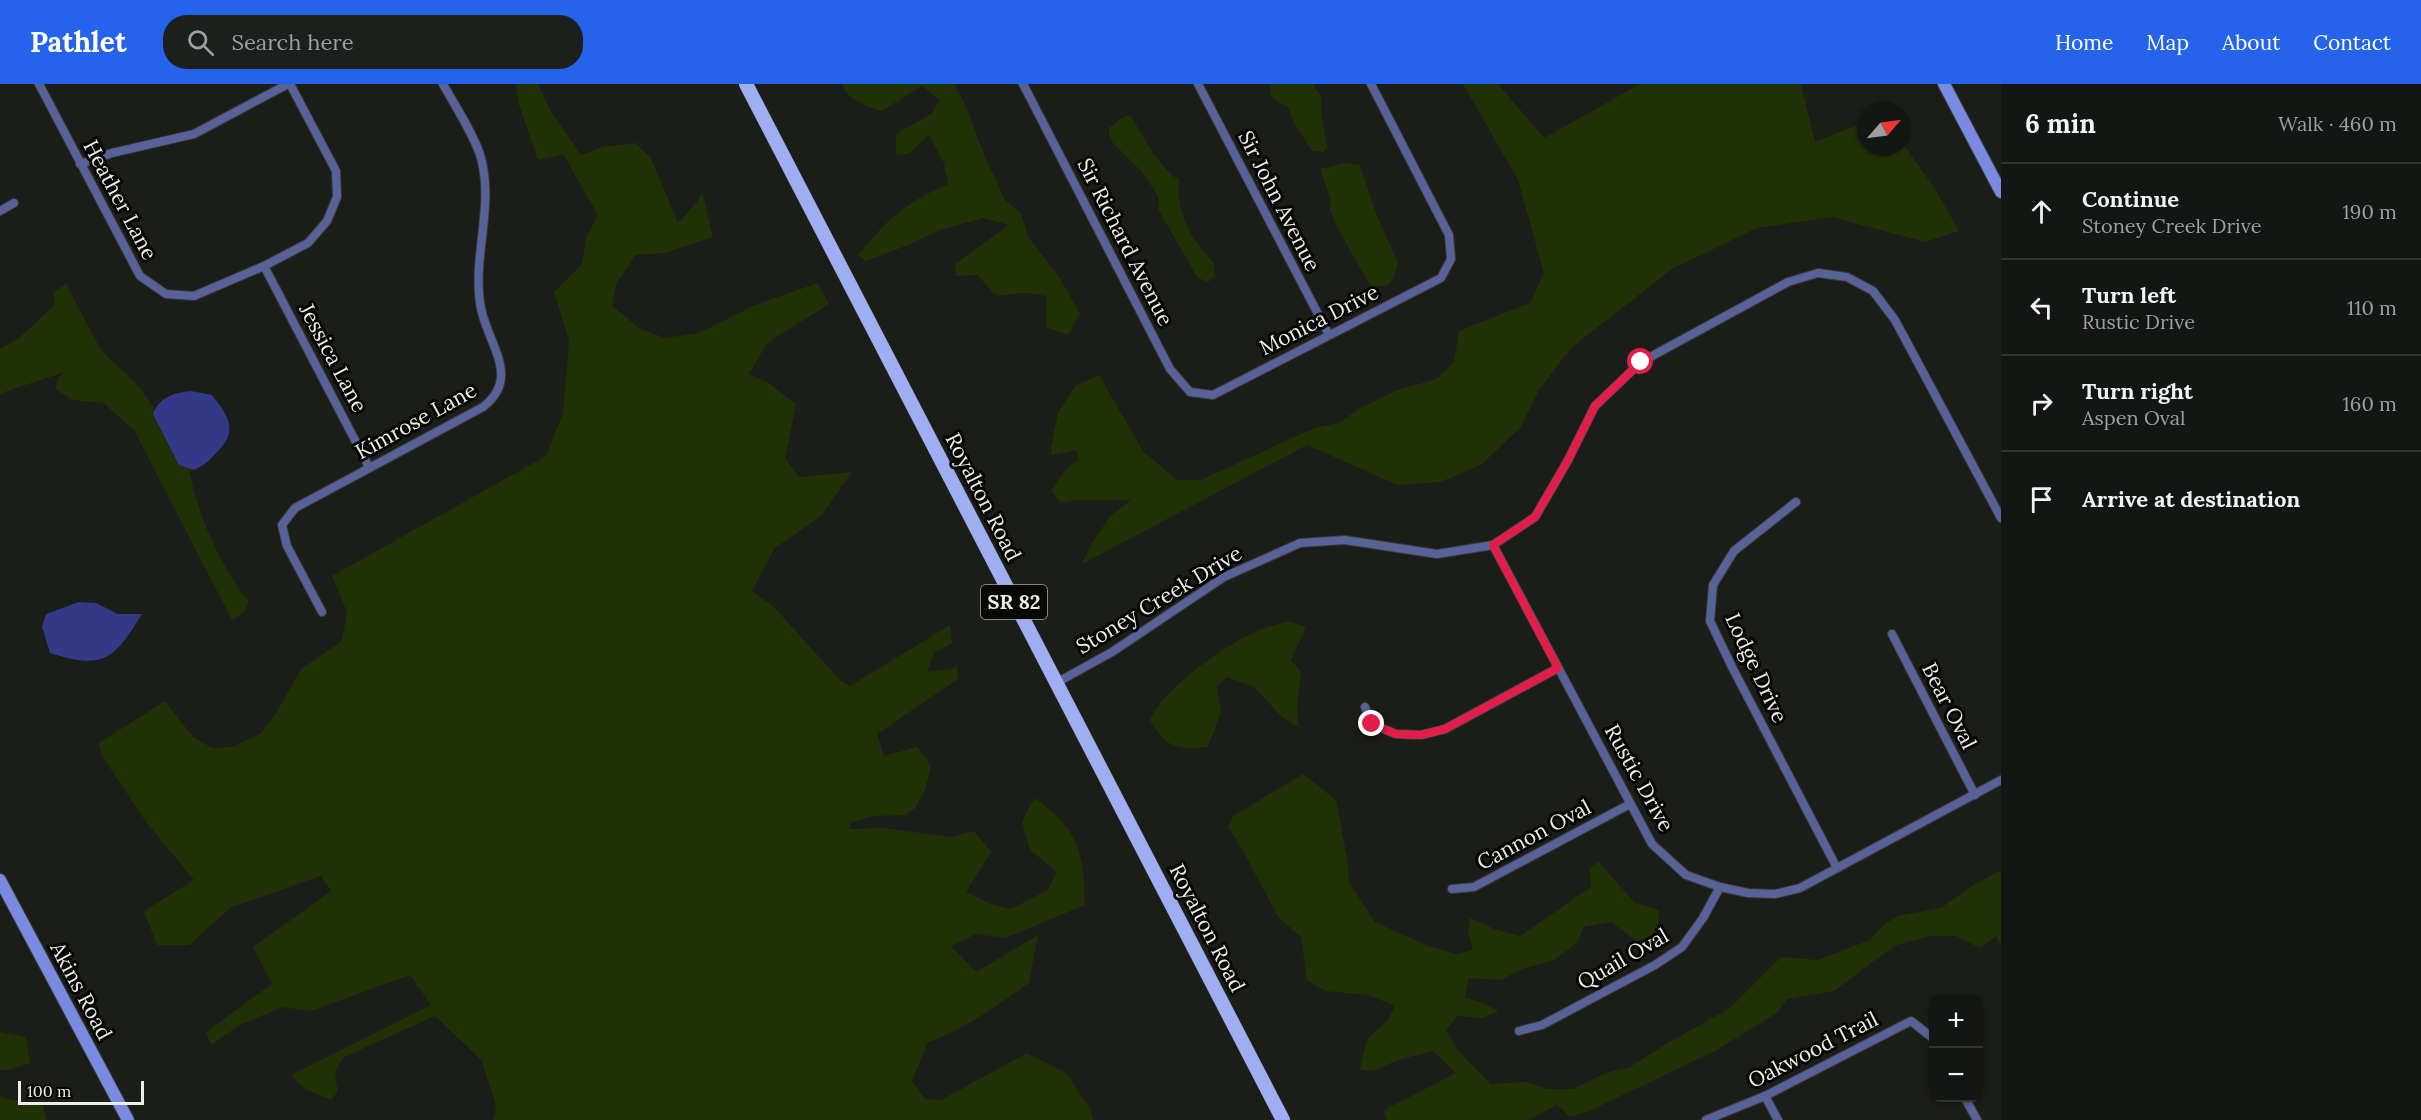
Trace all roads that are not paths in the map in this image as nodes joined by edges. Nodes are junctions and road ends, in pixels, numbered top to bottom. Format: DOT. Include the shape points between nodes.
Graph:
graph roads {
  1 [pos="39,84"];
  2 [pos="289,84"];
  3 [pos="444,84"];
  4 [pos="746,84"];
  5 [pos="1023,84"];
  6 [pos="1198,84"];
  7 [pos="1371,84"];
  8 [pos="1944,84"];
  9 [pos="80,164"];
  10 [pos="2001,192"];
  11 [pos="14,204"];
  12 [pos="0,211"];
  13 [pos="264,266"];
  14 [pos="1329,335"];
  15 [pos="1213,395"];
  16 [pos="369,467"];
  17 [pos="1796,502"];
  18 [pos="2001,518"];
  19 [pos="1493,545"];
  20 [pos="322,612"];
  21 [pos="1892,634"];
  22 [pos="1558,668"];
  23 [pos="1056,683"];
  24 [pos="1365,707"];
  25 [pos="2001,780"];
  26 [pos="1975,795"];
  27 [pos="1630,804"];
  28 [pos="1838,868"];
  29 [pos="0,880"];
  30 [pos="1720,887"];
  31 [pos="1452,889"];
  32 [pos="1519,1031"];
  33 [pos="1929,1036"];
  34 [pos="1765,1096"];
  35 [pos="1967,1102"];
  36 [pos="128,1120"];
  37 [pos="1282,1120"];
  38 [pos="1706,1120"];
  39 [pos="1778,1120"];
  40 [pos="1977,1120"];
  1 -- 9 [label="street, Heather Lane"];
  2 -- 9 [label="street" via="194,134"];
  2 -- 13 [label="street, Heather Lane" via="336,171 337,197 327,221 308,243"];
  3 -- 16 [label="street, Kimrose Lane" via="481,156 487,194 478,288 482,316 501,365 502,379 495,397 483,407"];
  4 -- 23 [label="main road, Royalton Road / SR 82"];
  5 -- 15 [label="street, Sir Richard Avenue" via="1170,369 1190,392"];
  6 -- 14 [label="street, Sir John Avenue"];
  7 -- 14 [label="street, Monica Drive" via="1449,235 1451,259 1441,278"];
  8 -- 10 [label="street"];
  9 -- 13 [label="street, Heather Lane" via="140,276 166,294 194,296"];
  11 -- 12 [label="street"];
  13 -- 16 [label="street, Jessica Lane"];
  14 -- 15 [label="street, Monica Drive"];
  16 -- 20 [label="street, Kimrose Lane" via="295,508 282,525 287,546"];
  17 -- 28 [label="street, Lodge Drive" via="1734,551 1713,585 1710,621"];
  18 -- 19 [label="street, Stoney Creek Drive" via="1890,313 1873,291 1846,277 1818,273 1788,282 1641,362 1595,406 1535,517"];
  19 -- 22 [label="street, Rustic Drive"];
  19 -- 23 [label="street, Stoney Creek Drive" via="1437,554 1346,540 1300,543 1224,577 1112,652"];
  21 -- 26 [label="street, Bear Oval"];
  22 -- 24 [label="street" via="1445,729 1421,735 1396,734 1372,724"];
  22 -- 27 [label="street, Rustic Drive"];
  23 -- 37 [label="main road, Royalton Road / SR 82"];
  25 -- 26 [label="street, Rustic Drive"];
  26 -- 28 [label="street, Rustic Drive"];
  27 -- 30 [label="street, Rustic Drive" via="1652,844 1686,875"];
  27 -- 31 [label="street, Cannon Oval" via="1474,887"];
  28 -- 30 [label="street, Rustic Drive" via="1800,888 1775,894"];
  29 -- 36 [label="street, Akins Road"];
  30 -- 32 [label="street, Quail Oval" via="1682,947 1542,1025"];
  33 -- 34 [label="street, Oakwood Trail" via="1911,1021"];
  34 -- 38 [label="street, Oakwood Trail"];
  34 -- 39 [label="street"];
  35 -- 40 [label="street"];
}
